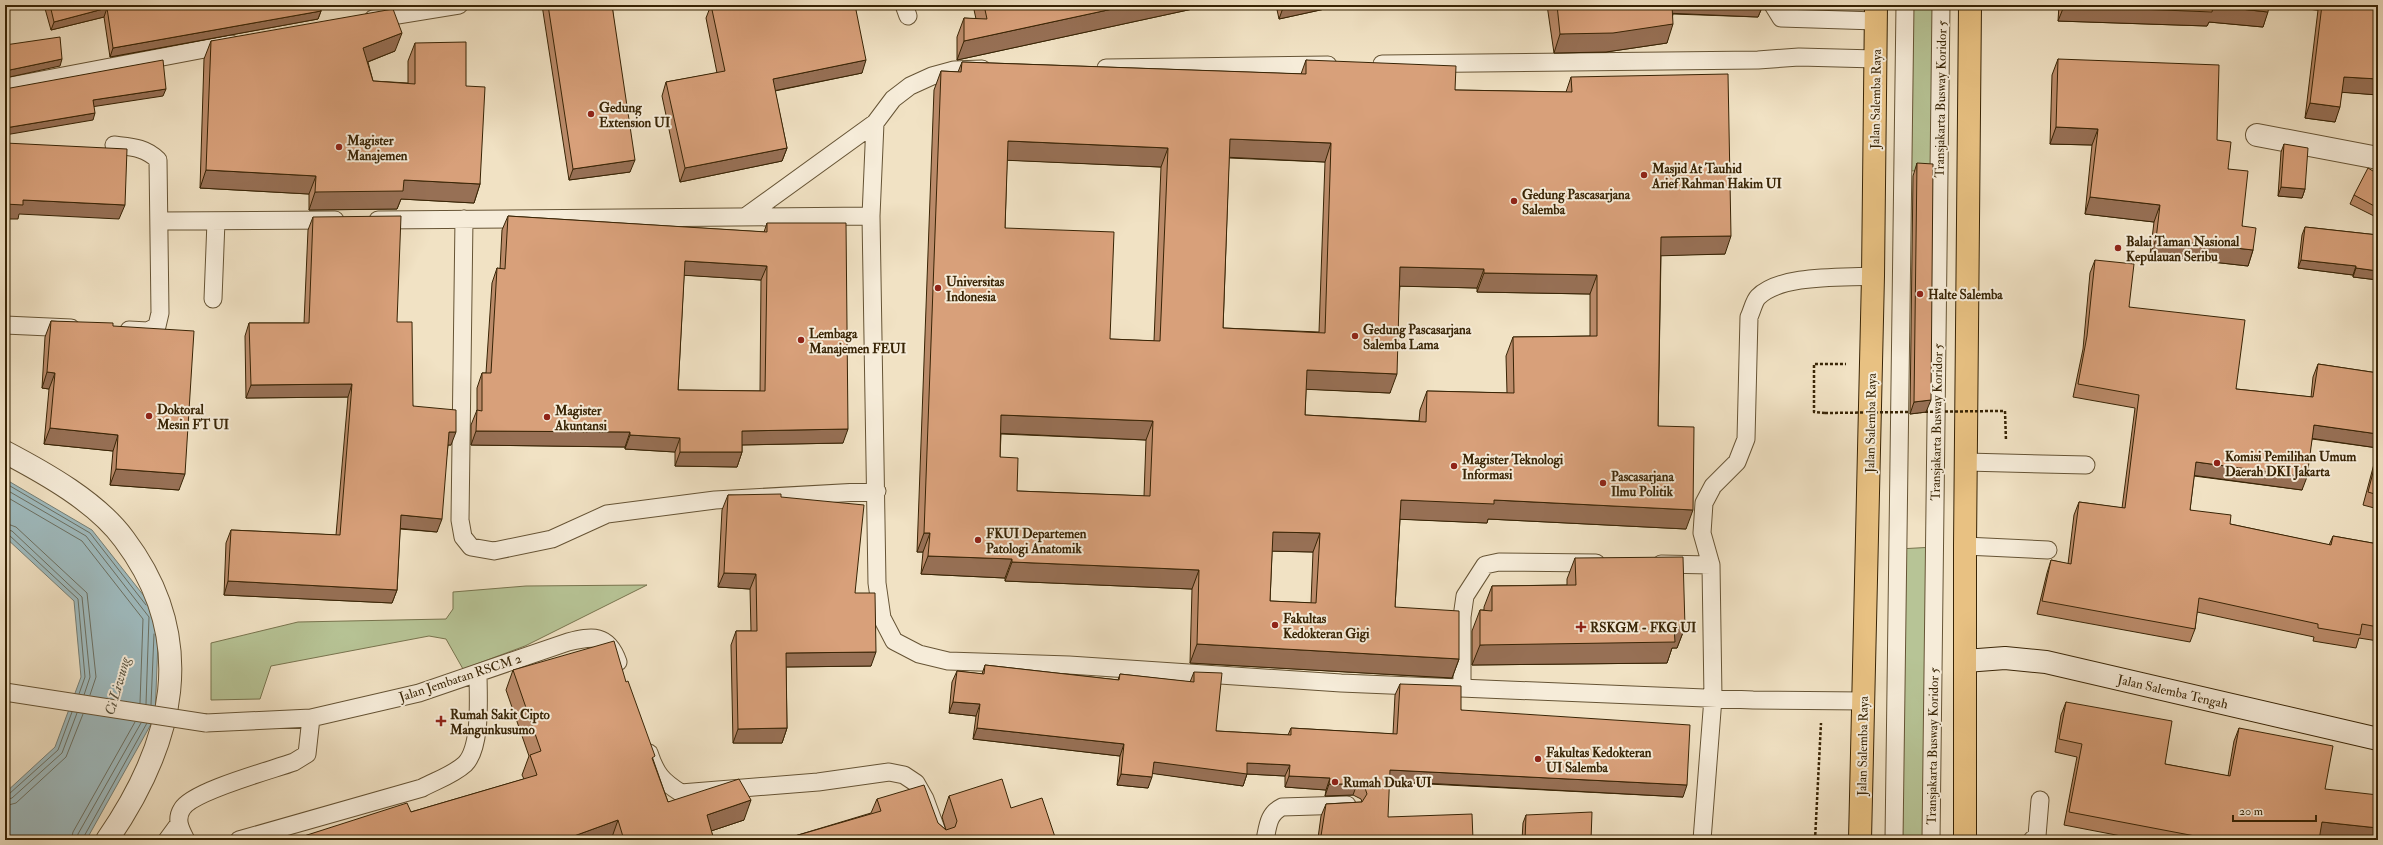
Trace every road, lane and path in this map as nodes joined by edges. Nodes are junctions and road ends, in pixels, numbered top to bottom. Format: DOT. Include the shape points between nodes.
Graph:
graph roads {
  1 [pos="459,5"];
  2 [pos="1773,5"];
  3 [pos="1905,5"];
  4 [pos="1941,5"];
  5 [pos="1970,5"];
  6 [pos="1876,13"];
  7 [pos="358,22"];
  8 [pos="248,41"];
  9 [pos="1876,59"];
  10 [pos="1344,65"];
  11 [pos="1368,65"];
  12 [pos="1089,68"];
  13 [pos="1002,69"];
  14 [pos="5,87"];
  15 [pos="875,123"];
  16 [pos="2257,135"];
  17 [pos="114,145"];
  18 [pos="2378,158"];
  19 [pos="871,216"];
  20 [pos="745,217"];
  21 [pos="464,219"];
  22 [pos="159,221"];
  23 [pos="216,221"];
  24 [pos="1873,276"];
  25 [pos="213,299"];
  26 [pos="5,325"];
  27 [pos="85,328"];
  28 [pos="116,329"];
  29 [pos="1871,364"];
  30 [pos="2005,411"];
  31 [pos="5,452"];
  32 [pos="1966,462"];
  33 [pos="2086,465"];
  34 [pos="877,491"];
  35 [pos="1965,546"];
  36 [pos="2048,550"];
  37 [pos="1609,563"];
  38 [pos="1648,564"];
  39 [pos="1711,565"];
  40 [pos="1965,661"];
  41 [pos="478,673"];
  42 [pos="623,677"];
  43 [pos="1462,688"];
  44 [pos="5,692"];
  45 [pos="1712,698"];
  46 [pos="1822,701"];
  47 [pos="1864,701"];
  48 [pos="311,718"];
  49 [pos="2378,739"];
  50 [pos="645,741"];
  51 [pos="2040,800"];
  52 [pos="1353,805"];
  53 [pos="178,825"];
  54 [pos="107,840"];
  55 [pos="167,840"];
  56 [pos="186,840"];
  57 [pos="239,840"];
  58 [pos="940,840"];
  59 [pos="1265,840"];
  60 [pos="1702,840"];
  61 [pos="1815,840"];
  62 [pos="1860,840"];
  63 [pos="1894,840"];
  64 [pos="1931,840"];
  65 [pos="1965,840"];
  66 [pos="1968,840"];
  67 [pos="2032,840"];
  1 -- 7 [label="lane"];
  2 -- 6 [label="lane" via="1781,18"];
  3 -- 63 [label="lane"];
  4 -- 64 [label="lane, Transjakarta Busway Koridor 5"];
  5 -- 32 [label="main road"];
  6 -- 9 [label="main road, Jalan Salemba Raya"];
  8 -- 14 [label="lane"];
  9 -- 11 [label="lane" via="1799,57 1758,60"];
  9 -- 24 [label="main road, Jalan Salemba Raya"];
  10 -- 12 [label="lane"];
  13 -- 15 [label="lane" via="954,70 932,76 910,86 893,99"];
  15 -- 19 [label="lane"];
  15 -- 20 [label="lane"];
  16 -- 18 [label="street"];
  17 -- 22 [label="lane" via="142,149 158,160"];
  19 -- 20 [label="lane"];
  19 -- 34 [label="lane"];
  20 -- 21 [label="lane"];
  21 -- 23 [label="lane"];
  21 -- 34 [label="lane" via="460,520 463,537 471,547 494,551 552,538 607,514 715,500"];
  22 -- 23 [label="lane"];
  22 -- 28 [label="lane" via="160,313 157,326 148,330"];
  23 -- 25 [label="lane"];
  24 -- 29 [label="main road, Jalan Salemba Raya"];
  24 -- 39 [label="lane" via="1801,280 1769,288 1757,298 1749,317 1746,439 1738,462 1713,486 1704,503 1702,533"];
  26 -- 27 [label="lane"];
  29 -- 30 [label="path, bridge" via="1814,364 1814,412"];
  29 -- 47 [label="main road, Jalan Salemba Raya"];
  31 -- 54 [label="street" via="50,476 90,506 124,538 146,574 163,610 170,653 171,689 162,735 143,782"];
  32 -- 33 [label="lane"];
  32 -- 35 [label="main road"];
  34 -- 43 [label="lane" via="877,583 882,618 894,641 920,654 948,661 1069,665 1341,683"];
  35 -- 36 [label="lane"];
  35 -- 40 [label="main road"];
  37 -- 43 [label="lane" via="1499,562 1485,566 1465,596 1462,617"];
  38 -- 39 [label="lane"];
  39 -- 45 [label="lane"];
  40 -- 49 [label="street, Jalan Salemba Tengah" via="2005,658 2046,662"];
  40 -- 65 [label="main road"];
  41 -- 42 [label="lane, Jalan Jembatan RSCM 2" via="591,636 600,638 609,646 616,656"];
  41 -- 48 [label="lane, Jalan Jembatan RSCM 2" via="420,693"];
  41 -- 57 [label="lane" via="478,730 466,762 450,776 422,788"];
  43 -- 45 [label="lane"];
  44 -- 48 [label="lane, Jalan Jembatan RSCM 2, bridge" via="206,723"];
  45 -- 46 [label="lane"];
  45 -- 60 [label="lane"];
  46 -- 47 [label="lane"];
  46 -- 61 [label="path"];
  47 -- 62 [label="main road, Jalan Salemba Raya"];
  48 -- 53 [label="lane" via="307,754 294,762 204,793 187,802 181,810"];
  50 -- 58 [label="lane" via="655,769 665,783 681,793 818,782 889,772 904,775 916,783 925,799"];
  51 -- 67 [label="lane" via="2037,836"];
  52 -- 59 [label="lane" via="1282,807 1274,811 1269,820"];
  53 -- 55 [label="lane"];
  53 -- 56 [label="lane"];
  65 -- 66 [label="lane"];
}
